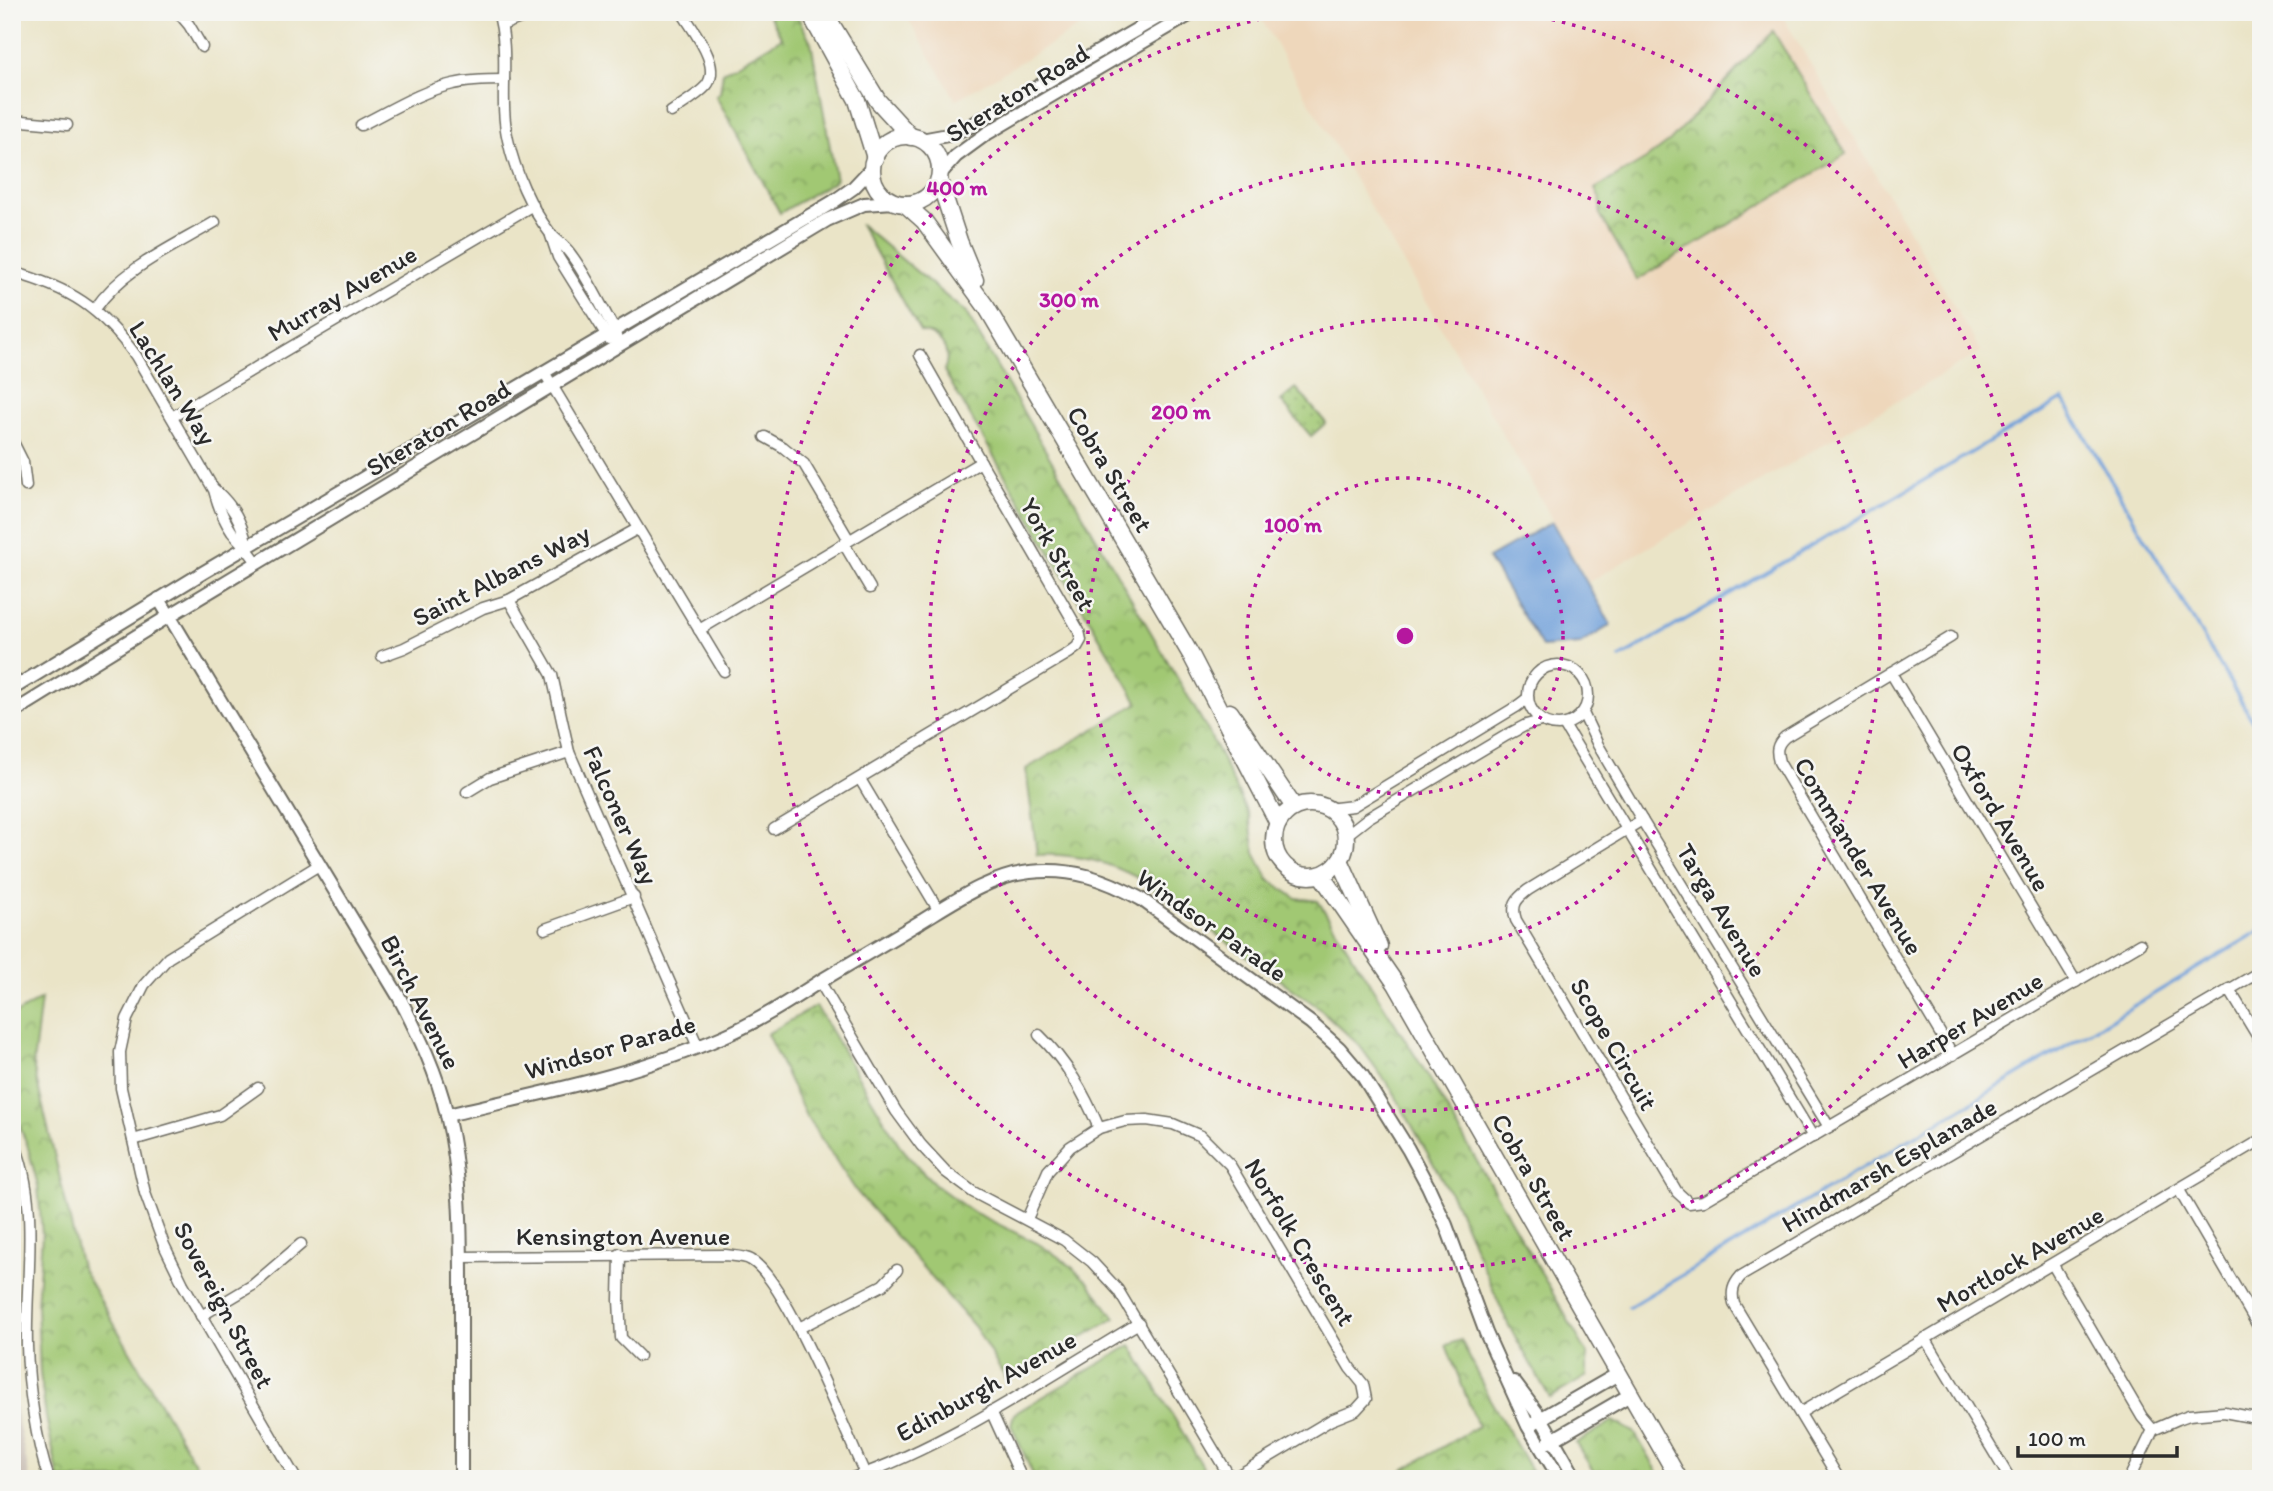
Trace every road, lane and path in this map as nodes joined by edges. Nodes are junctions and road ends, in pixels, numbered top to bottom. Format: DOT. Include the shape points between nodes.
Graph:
graph roads {
  1 [pos="178,12"];
  2 [pos="498,12"];
  3 [pos="536,12"];
  4 [pos="682,12"];
  5 [pos="809,12"];
  6 [pos="824,12"];
  7 [pos="1167,12"];
  8 [pos="1194,12"];
  9 [pos="502,25"];
  10 [pos="202,47"];
  11 [pos="1079,72"];
  12 [pos="504,80"];
  13 [pos="671,112"];
  14 [pos="12,120"];
  15 [pos="67,125"];
  16 [pos="361,125"];
  17 [pos="916,138"];
  18 [pos="874,163"];
  19 [pos="939,177"];
  20 [pos="900,203"];
  21 [pos="533,205"];
  22 [pos="215,222"];
  23 [pos="12,272"];
  24 [pos="987,308"];
  25 [pos="95,309"];
  26 [pos="610,334"];
  27 [pos="618,346"];
  28 [pos="920,355"];
  29 [pos="544,372"];
  30 [pos="552,386"];
  31 [pos="172,417"];
  32 [pos="765,437"];
  33 [pos="12,439"];
  34 [pos="981,462"];
  35 [pos="26,486"];
  36 [pos="637,529"];
  37 [pos="846,542"];
  38 [pos="248,547"];
  39 [pos="257,563"];
  40 [pos="870,588"];
  41 [pos="159,599"];
  42 [pos="509,600"];
  43 [pos="169,616"];
  44 [pos="699,630"];
  45 [pos="1951,637"];
  46 [pos="1191,655"];
  47 [pos="382,656"];
  48 [pos="724,671"];
  49 [pos="1891,673"];
  50 [pos="12,689"];
  51 [pos="1528,698"];
  52 [pos="12,713"];
  53 [pos="1583,713"];
  54 [pos="1541,721"];
  55 [pos="1564,725"];
  56 [pos="569,752"];
  57 [pos="860,779"];
  58 [pos="467,792"];
  59 [pos="1294,807"];
  60 [pos="1327,809"];
  61 [pos="1643,820"];
  62 [pos="1278,823"];
  63 [pos="774,829"];
  64 [pos="1626,831"];
  65 [pos="1345,836"];
  66 [pos="1340,860"];
  67 [pos="319,865"];
  68 [pos="1321,874"];
  69 [pos="634,897"];
  70 [pos="939,911"];
  71 [pos="545,929"];
  72 [pos="2140,944"];
  73 [pos="2261,971"];
  74 [pos="820,982"];
  75 [pos="2076,982"];
  76 [pos="1396,984"];
  77 [pos="2229,989"];
  78 [pos="1039,1035"];
  79 [pos="2261,1042"];
  80 [pos="698,1047"];
  81 [pos="1952,1055"];
  82 [pos="258,1088"];
  83 [pos="447,1115"];
  84 [pos="1099,1128"];
  85 [pos="1821,1132"];
  86 [pos="12,1138"];
  87 [pos="133,1140"];
  88 [pos="2261,1140"];
  89 [pos="2179,1190"];
  90 [pos="1027,1219"];
  91 [pos="301,1244"];
  92 [pos="620,1254"];
  93 [pos="461,1257"];
  94 [pos="2053,1265"];
  95 [pos="897,1270"];
  96 [pos="201,1316"];
  97 [pos="1139,1323"];
  98 [pos="799,1328"];
  99 [pos="2261,1331"];
  100 [pos="1926,1338"];
  101 [pos="639,1356"];
  102 [pos="1501,1365"];
  103 [pos="1618,1374"];
  104 [pos="1630,1395"];
  105 [pos="991,1411"];
  106 [pos="1800,1413"];
  107 [pos="2260,1417"];
  108 [pos="1541,1418"];
  109 [pos="1528,1426"];
  110 [pos="2153,1430"];
  111 [pos="1553,1439"];
  112 [pos="1540,1447"];
  113 [pos="864,1474"];
  114 [pos="49,1479"];
  115 [pos="296,1479"];
  116 [pos="461,1479"];
  117 [pos="850,1479"];
  118 [pos="1022,1479"];
  119 [pos="1232,1479"];
  120 [pos="1560,1479"];
  121 [pos="1576,1479"];
  122 [pos="1679,1479"];
  123 [pos="1690,1479"];
  124 [pos="1839,1479"];
  125 [pos="2010,1479"];
  126 [pos="2129,1479"];
  1 -- 10 [label="street"];
  2 -- 9 [label="street"];
  3 -- 9 [label="street"];
  4 -- 13 [label="street" via="713,68 712,79"];
  5 -- 18 [label="highway" via="857,100"];
  6 -- 17 [label="highway" via="878,101"];
  7 -- 11 [label="street, Sheraton Road"];
  8 -- 11 [label="street, Sheraton Road"];
  9 -- 12 [label="street"];
  11 -- 17 [label="street, Sheraton Road" via="948,135"];
  11 -- 19 [label="street, Sheraton Road" via="956,156"];
  12 -- 16 [label="street" via="452,84"];
  12 -- 21 [label="street" via="507,138"];
  14 -- 15 [label="street"];
  17 -- 18 [label="highway" via="889,141"];
  17 -- 19 [label="highway" via="936,155"];
  18 -- 20 [label="highway" via="878,188"];
  18 -- 26 [label="street, Sheraton Road" via="853,188 833,202"];
  19 -- 20 [label="highway" via="922,200"];
  19 -- 24 [label="highway, Cobra Street"];
  20 -- 24 [label="highway, Cobra Street" via="923,221"];
  20 -- 27 [label="street, Sheraton Road" via="864,204 827,220"];
  21 -- 26 [label="street" via="558,257"];
  21 -- 31 [label="street, Murray Avenue"];
  22 -- 25 [label="street" via="126,274"];
  23 -- 25 [label="street, Lachlan Way" via="38,279"];
  24 -- 46 [label="highway, Cobra Street"];
  25 -- 31 [label="street, Lachlan Way" via="135,356"];
  26 -- 27 [label="street"];
  26 -- 29 [label="street, Sheraton Road"];
  27 -- 30 [label="street, Sheraton Road"];
  28 -- 34 [label="street"];
  29 -- 30 [label="street"];
  29 -- 38 [label="street, Sheraton Road"];
  30 -- 36 [label="street"];
  30 -- 39 [label="street, Sheraton Road"];
  31 -- 38 [label="street, Lachlan Way" via="214,490 229,502"];
  32 -- 37 [label="street" via="804,464"];
  33 -- 35 [label="street" via="23,462"];
  34 -- 37 [label="street"];
  34 -- 57 [label="street, York Street" via="1081,640 1069,653"];
  36 -- 42 [label="street, Saint Albans Way"];
  36 -- 44 [label="street"];
  37 -- 40 [label="street"];
  37 -- 44 [label="street"];
  38 -- 39 [label="street, Lachlan Way"];
  38 -- 41 [label="street, Sheraton Road"];
  39 -- 43 [label="street, Sheraton Road"];
  41 -- 43 [label="street, Birch Avenue"];
  41 -- 50 [label="street, Sheraton Road"];
  42 -- 47 [label="street, Saint Albans Way"];
  42 -- 56 [label="street, Falconer Way" via="552,675"];
  43 -- 52 [label="street, Sheraton Road"];
  43 -- 67 [label="street, Birch Avenue"];
  44 -- 48 [label="street"];
  45 -- 49 [label="street, Commander Avenue"];
  46 -- 59 [label="highway, Cobra Street"];
  46 -- 62 [label="highway, Cobra Street"];
  49 -- 75 [label="street, Oxford Avenue"];
  49 -- 81 [label="street, Commander Avenue" via="1785,737 1776,752"];
  51 -- 53 [label="street" via="1535,675 1549,666 1566,666 1580,675 1588,689"];
  51 -- 54 [label="street"];
  51 -- 60 [label="street" via="1353,806"];
  53 -- 55 [label="street"];
  53 -- 61 [label="street, Targa Avenue"];
  54 -- 55 [label="street"];
  54 -- 65 [label="street" via="1507,735"];
  55 -- 64 [label="street, Targa Avenue"];
  56 -- 58 [label="street" via="490,778"];
  56 -- 69 [label="street, Falconer Way"];
  57 -- 63 [label="street, York Street"];
  57 -- 70 [label="street"];
  59 -- 60 [label="highway" via="1305,804"];
  59 -- 62 [label="highway"];
  60 -- 65 [label="highway" via="1336,816"];
  61 -- 64 [label="street, Scope Circuit"];
  61 -- 85 [label="street, Targa Avenue"];
  62 -- 68 [label="highway" via="1274,847 1286,868 1297,874"];
  64 -- 85 [label="street, Targa Avenue"];
  64 -- 85 [label="street, Scope Circuit" via="1528,890 1515,901 1513,910 1677,1192 1689,1203 1703,1201"];
  65 -- 66 [label="highway"];
  66 -- 68 [label="highway"];
  66 -- 76 [label="highway, Cobra Street"];
  67 -- 83 [label="street, Birch Avenue" via="419,1035"];
  67 -- 87 [label="street, Sovereign Street" via="169,958 144,985 127,1019 120,1052 121,1088"];
  68 -- 76 [label="highway, Cobra Street"];
  69 -- 71 [label="street"];
  69 -- 80 [label="street, Falconer Way"];
  70 -- 74 [label="street, Windsor Parade"];
  70 -- 102 [label="street, Windsor Parade" via="998,880 1028,872 1086,874 1141,899 1311,1023 1362,1076 1408,1149 1446,1225"];
  72 -- 75 [label="street, Harper Avenue"];
  73 -- 77 [label="street, Hindmarsh Esplanade"];
  74 -- 80 [label="street, Windsor Parade" via="762,1018"];
  74 -- 90 [label="street" via="921,1145 973,1192"];
  75 -- 81 [label="street, Harper Avenue"];
  76 -- 103 [label="highway, Cobra Street"];
  77 -- 79 [label="street"];
  77 -- 106 [label="street, Hindmarsh Esplanade" via="1741,1276 1732,1289 1734,1304"];
  78 -- 84 [label="street" via="1070,1071"];
  80 -- 83 [label="street, Windsor Parade" via="625,1072"];
  81 -- 85 [label="street, Harper Avenue"];
  82 -- 87 [label="street" via="220,1115"];
  83 -- 93 [label="street, Birch Avenue" via="456,1160"];
  84 -- 90 [label="street, Norfolk Crescent" via="1070,1147 1048,1171"];
  84 -- 119 [label="street, Norfolk Crescent" via="1147,1120 1173,1124 1201,1136 1230,1165 1363,1384 1366,1399 1356,1410"];
  86 -- 114 [label="street" via="29,1202 27,1347"];
  87 -- 96 [label="street, Sovereign Street" via="164,1245"];
  88 -- 89 [label="street, Mortlock Avenue"];
  89 -- 94 [label="street, Mortlock Avenue"];
  89 -- 99 [label="street"];
  90 -- 97 [label="street" via="1092,1262 1118,1290"];
  91 -- 96 [label="street" via="253,1285"];
  92 -- 93 [label="street, Kensington Avenue"];
  92 -- 98 [label="street, Kensington Avenue" via="751,1259 771,1280"];
  92 -- 101 [label="street" via="621,1338"];
  93 -- 116 [label="street, Birch Avenue"];
  94 -- 100 [label="street, Mortlock Avenue"];
  94 -- 110 [label="street"];
  95 -- 98 [label="street" via="883,1285"];
  96 -- 115 [label="street, Sovereign Street"];
  97 -- 105 [label="street, Edinburgh Avenue"];
  97 -- 119 [label="street"];
  98 -- 113 [label="street, Kensington Avenue"];
  100 -- 106 [label="street, Mortlock Avenue"];
  100 -- 125 [label="street"];
  102 -- 108 [label="street, Windsor Parade"];
  102 -- 109 [label="street, Windsor Parade"];
  103 -- 104 [label="highway, Cobra Street"];
  103 -- 108 [label="street"];
  104 -- 111 [label="street"];
  104 -- 122 [label="highway, Cobra Street"];
  104 -- 123 [label="highway, Cobra Street" via="1667,1437"];
  105 -- 113 [label="street, Edinburgh Avenue"];
  105 -- 118 [label="street"];
  106 -- 124 [label="street, Hindmarsh Esplanade"];
  107 -- 110 [label="street" via="2224,1412 2189,1415"];
  108 -- 109 [label="street"];
  108 -- 111 [label="street, Windsor Parade"];
  109 -- 112 [label="street, Windsor Parade"];
  110 -- 126 [label="street"];
  111 -- 112 [label="street"];
  111 -- 121 [label="street, Windsor Parade"];
  112 -- 120 [label="street, Windsor Parade"];
  113 -- 117 [label="street, Edinburgh Avenue"];
}
